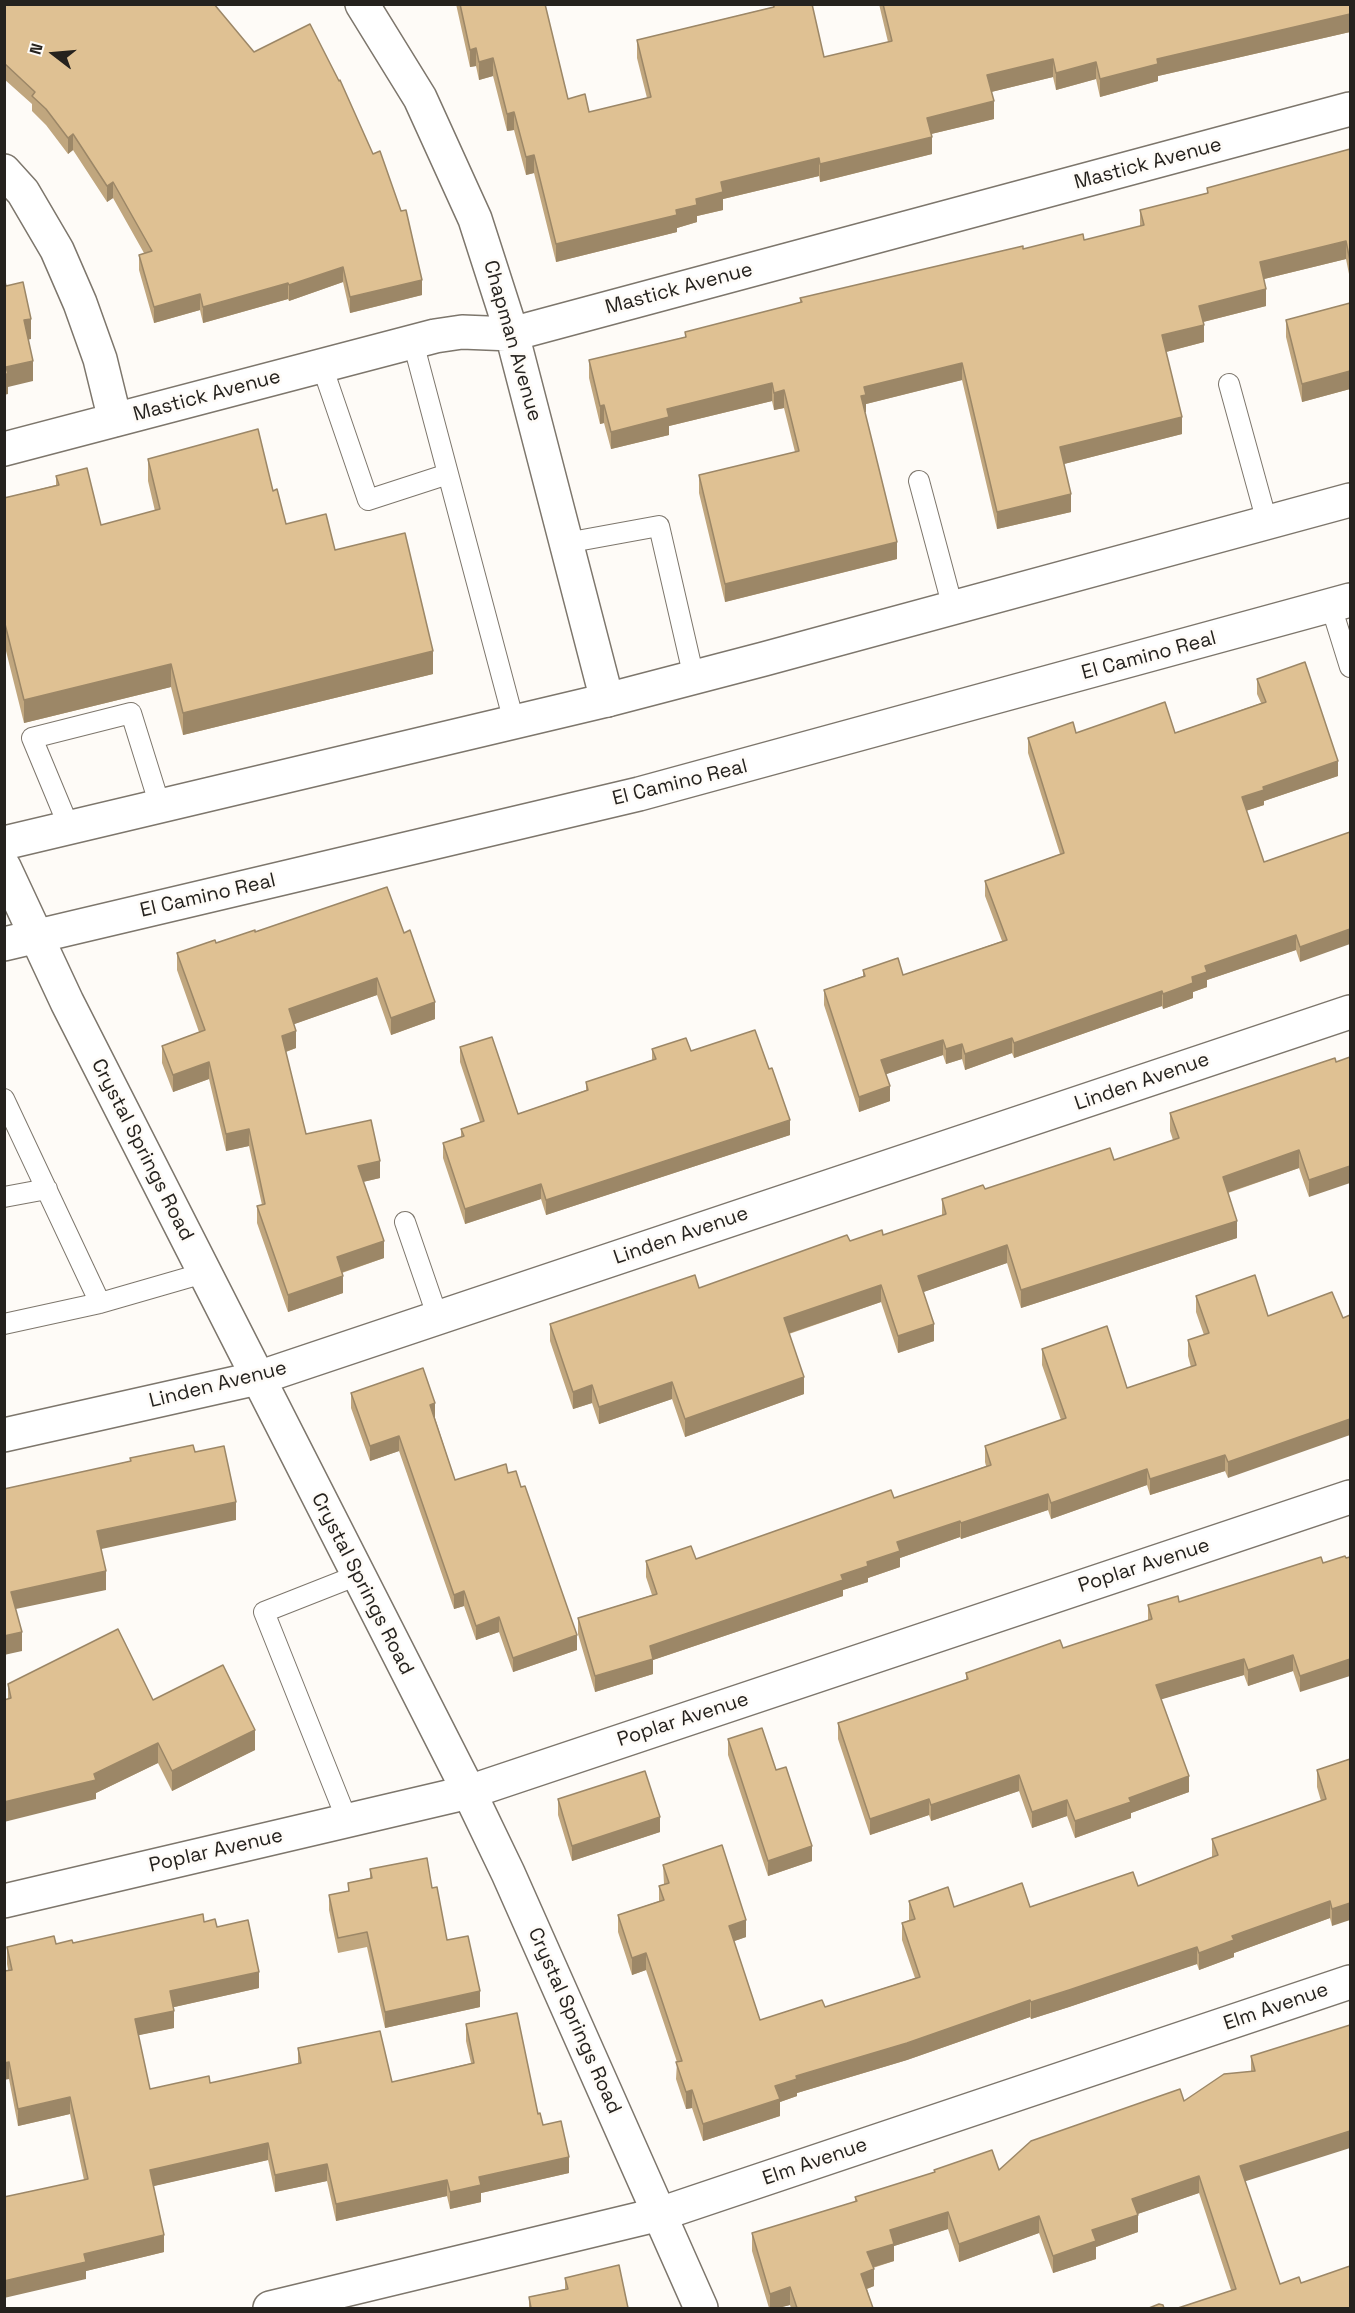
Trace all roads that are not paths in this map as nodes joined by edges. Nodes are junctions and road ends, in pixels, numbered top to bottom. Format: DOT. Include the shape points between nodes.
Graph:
graph roads {
  1 [pos="362,4"];
  2 [pos="1350,109"];
  3 [pos="4,171"];
  4 [pos="512,334"];
  5 [pos="413,342"];
  6 [pos="322,366"];
  7 [pos="1229,384"];
  8 [pos="115,420"];
  9 [pos="4,449"];
  10 [pos="448,474"];
  11 [pos="919,481"];
  12 [pos="1350,500"];
  13 [pos="1267,522"];
  14 [pos="566,543"];
  15 [pos="1341,603"];
  16 [pos="953,608"];
  17 [pos="1350,667"];
  18 [pos="694,678"];
  19 [pos="607,700"];
  20 [pos="514,722"];
  21 [pos="159,806"];
  22 [pos="69,827"];
  23 [pos="4,843"];
  24 [pos="4,867"];
  25 [pos="36,937"];
  26 [pos="4,944"];
  27 [pos="1350,1012"];
  28 [pos="4,1099"];
  29 [pos="47,1189"];
  30 [pos="4,1197"];
  31 [pos="405,1222"];
  32 [pos="204,1273"];
  33 [pos="100,1303"];
  34 [pos="438,1318"];
  35 [pos="4,1324"];
  36 [pos="258,1378"];
  37 [pos="4,1435"];
  38 [pos="1350,1497"];
  39 [pos="358,1575"];
  40 [pos="469,1792"];
  41 [pos="347,1820"];
  42 [pos="4,1901"];
  43 [pos="1350,1982"];
  44 [pos="660,2214"];
  45 [pos="270,2308"];
  46 [pos="701,2308"];
  1 -- 4 [label="street, Chapman Avenue" via="420,98 449,159 478,228"];
  2 -- 4 [label="street, Mastick Avenue"];
  3 -- 8 [label="street" via="23,192 62,261 100,359"];
  4 -- 5 [label="street, Mastick Avenue" via="462,332"];
  4 -- 14 [label="street, Chapman Avenue"];
  5 -- 6 [label="street, Mastick Avenue"];
  5 -- 10 [label="lane"];
  6 -- 8 [label="street, Mastick Avenue"];
  6 -- 10 [label="lane" via="368,500"];
  7 -- 13 [label="lane"];
  8 -- 9 [label="street, Mastick Avenue"];
  10 -- 20 [label="lane"];
  11 -- 16 [label="lane"];
  12 -- 13 [label="street"];
  13 -- 16 [label="street"];
  14 -- 18 [label="lane" via="659,526"];
  14 -- 19 [label="street, Chapman Avenue"];
  15 -- 17 [label="lane"];
  15 -- 25 [label="street, El Camino Real" via="639,794"];
  16 -- 18 [label="street"];
  18 -- 19 [label="street"];
  19 -- 20 [label="street"];
  20 -- 21 [label="street"];
  21 -- 22 [label="street"];
  21 -- 22 [label="lane" via="131,713 32,738"];
  22 -- 23 [label="street"];
  24 -- 25 [label="street, Crystal Springs Road"];
  25 -- 26 [label="street, El Camino Real"];
  25 -- 32 [label="street, Crystal Springs Road"];
  27 -- 34 [label="street, Linden Avenue"];
  28 -- 29 [label="lane"];
  29 -- 30 [label="lane"];
  29 -- 33 [label="lane"];
  31 -- 34 [label="lane"];
  32 -- 33 [label="lane"];
  32 -- 36 [label="street, Crystal Springs Road"];
  33 -- 35 [label="lane"];
  34 -- 36 [label="street, Linden Avenue"];
  36 -- 37 [label="street, Linden Avenue"];
  36 -- 39 [label="street, Crystal Springs Road"];
  38 -- 40 [label="street, Poplar Avenue"];
  39 -- 40 [label="street, Crystal Springs Road"];
  39 -- 41 [label="lane" via="264,1612"];
  40 -- 41 [label="street, Poplar Avenue"];
  40 -- 44 [label="street, Crystal Springs Road"];
  41 -- 42 [label="street, Poplar Avenue"];
  43 -- 44 [label="street, Elm Avenue"];
  44 -- 45 [label="street, Elm Avenue"];
  44 -- 46 [label="street, Crystal Springs Road"];
}
